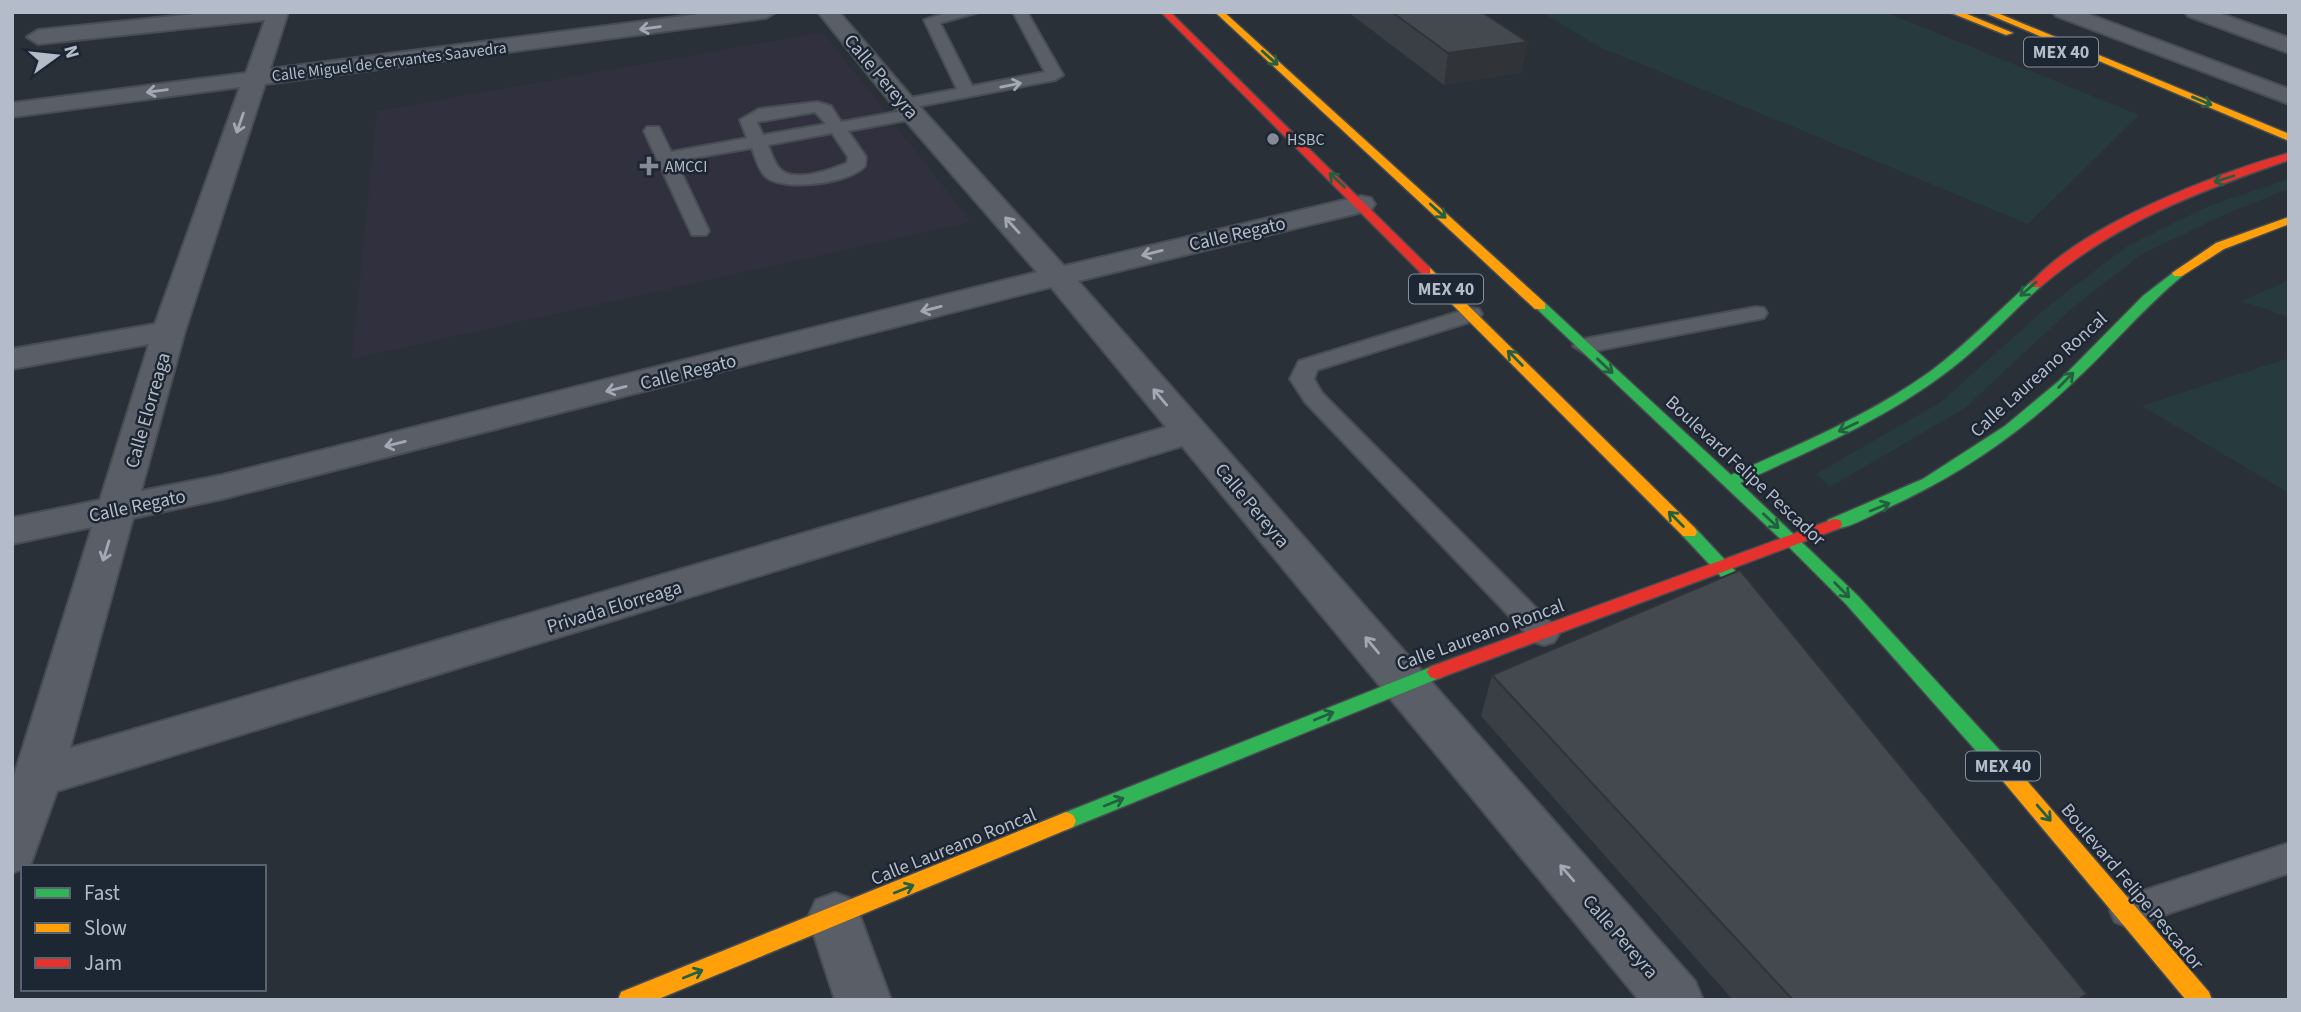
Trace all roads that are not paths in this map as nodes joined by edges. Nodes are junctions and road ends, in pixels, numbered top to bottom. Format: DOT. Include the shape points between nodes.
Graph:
graph roads {
  1 [pos="278,12"];
  2 [pos="766,12"];
  3 [pos="828,12"];
  4 [pos="972,12"];
  5 [pos="1020,12"];
  6 [pos="1165,12"];
  7 [pos="1219,12"];
  8 [pos="1953,12"];
  9 [pos="1987,12"];
  10 [pos="2063,12"];
  11 [pos="2194,12"];
  12 [pos="38,37"];
  13 [pos="2289,46"];
  14 [pos="255,79"];
  15 [pos="2170,88"];
  16 [pos="967,93"];
  17 [pos="2289,97"];
  18 [pos="909,109"];
  19 [pos="12,110"];
  20 [pos="838,127"];
  21 [pos="653,131"];
  22 [pos="2289,138"];
  23 [pos="756,142"];
  24 [pos="2289,156"];
  25 [pos="665,158"];
  26 [pos="1361,204"];
  27 [pos="2289,220"];
  28 [pos="699,231"];
  29 [pos="1058,276"];
  30 [pos="1756,313"];
  31 [pos="1471,314"];
  32 [pos="169,331"];
  33 [pos="1584,346"];
  34 [pos="12,359"];
  35 [pos="1191,432"];
  36 [pos="1728,482"];
  37 [pos="118,510"];
  38 [pos="12,531"];
  39 [pos="1794,542"];
  40 [pos="1724,567"];
  41 [pos="1776,625"];
  42 [pos="1544,634"];
  43 [pos="1404,683"];
  44 [pos="38,777"];
  45 [pos="12,851"];
  46 [pos="2289,858"];
  47 [pos="2128,911"];
  48 [pos="835,917"];
  49 [pos="629,1000"];
  50 [pos="863,1000"];
  51 [pos="1675,1000"];
  52 [pos="2201,1000"];
  1 -- 12 [label="street"];
  1 -- 14 [label="street, Calle Elorreaga"];
  2 -- 14 [label="street, Calle Miguel de Cervantes Saavedra, one-way" via="539,32"];
  3 -- 18 [label="street, Calle Pereyra"];
  4 -- 16 [label="lane" via="931,20"];
  16 -- 5 [label="lane, one-way" via="1056,74"];
  26 -- 6 [label="main road, MEX 40, one-way"];
  7 -- 33 [label="main road, Boulevard Felipe Pescador / MEX 40, one-way"];
  8 -- 15 [label="main road, MEX 40"];
  9 -- 15 [label="main road"];
  10 -- 17 [label="street"];
  11 -- 13 [label="street"];
  14 -- 19 [label="street, Calle Miguel de Cervantes Saavedra, one-way"];
  14 -- 32 [label="street, Calle Elorreaga, one-way"];
  15 -- 22 [label="main road, MEX 40, one-way"];
  16 -- 18 [label="lane"];
  18 -- 20 [label="lane"];
  29 -- 18 [label="street, Calle Pereyra, one-way"];
  20 -- 23 [label="lane"];
  20 -- 23 [label="lane" via="817,107 759,114 748,120"];
  20 -- 23 [label="lane" via="857,157 856,166 797,179 776,177"];
  21 -- 25 [label="lane"];
  23 -- 25 [label="lane"];
  24 -- 36 [label="main road, one-way" via="2193,189 2120,223 2055,266 1939,372 1903,397 1862,421"];
  25 -- 28 [label="lane"];
  26 -- 29 [label="street, Calle Regato, one-way"];
  26 -- 31 [label="main road, MEX 40"];
  39 -- 27 [label="main road, Calle Laureano Roncal, one-way" via="1947,476 2050,396 2181,270 2237,238"];
  35 -- 29 [label="street, Calle Pereyra, one-way"];
  29 -- 37 [label="street, Calle Regato, one-way"];
  30 -- 33 [label="lane"];
  40 -- 31 [label="main road, MEX 40, one-way"];
  31 -- 42 [label="lane" via="1307,366 1302,379 1313,397"];
  32 -- 34 [label="street"];
  32 -- 37 [label="street, Calle Elorreaga"];
  33 -- 36 [label="main road, Boulevard Felipe Pescador / MEX 40, one-way"];
  43 -- 35 [label="street, Calle Pereyra, one-way"];
  35 -- 44 [label="street, Privada Elorreaga"];
  36 -- 39 [label="main road, Boulevard Felipe Pescador / MEX 40, one-way"];
  37 -- 38 [label="street, Calle Regato"];
  37 -- 44 [label="street, Calle Elorreaga, one-way"];
  39 -- 40 [label="main road, Calle Laureano Roncal"];
  39 -- 47 [label="main road, Boulevard Felipe Pescador / MEX 40, one-way" via="1920,671"];
  40 -- 41 [label="main road, MEX 40"];
  40 -- 42 [label="main road, Calle Laureano Roncal"];
  42 -- 43 [label="main road, Calle Laureano Roncal"];
  48 -- 43 [label="main road, Calle Laureano Roncal, one-way"];
  51 -- 43 [label="street, Calle Pereyra, one-way"];
  44 -- 45 [label="street, Calle Elorreaga"];
  46 -- 47 [label="lane"];
  47 -- 52 [label="main road, Boulevard Felipe Pescador / MEX 40"];
  49 -- 48 [label="main road, Calle Laureano Roncal, one-way"];
  48 -- 50 [label="street"];
}
